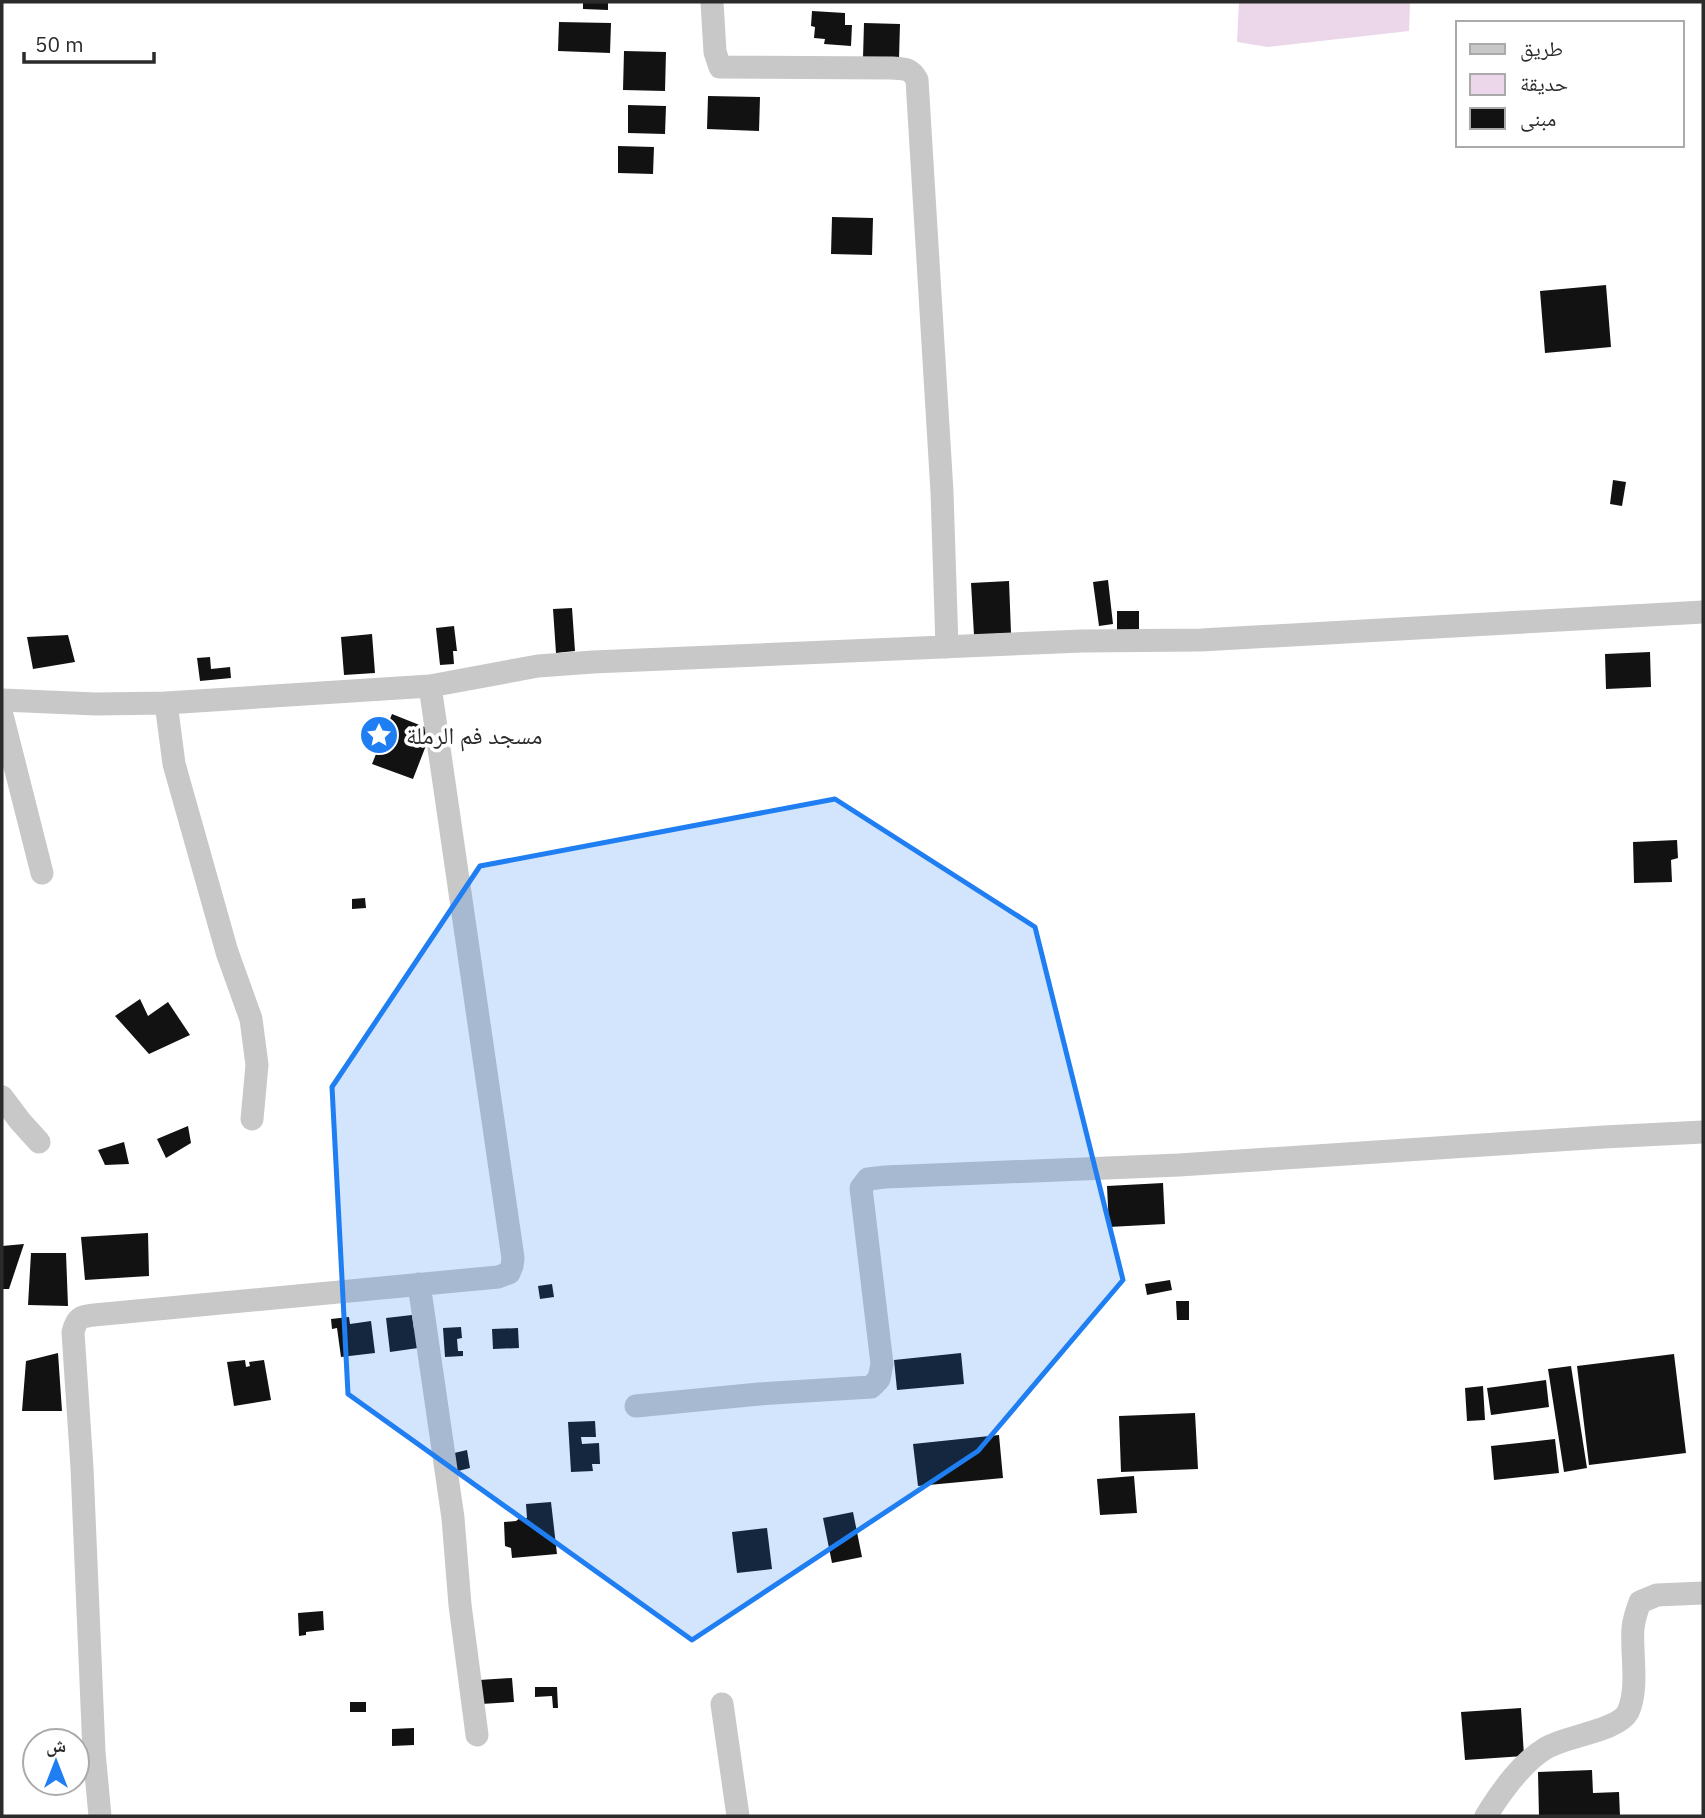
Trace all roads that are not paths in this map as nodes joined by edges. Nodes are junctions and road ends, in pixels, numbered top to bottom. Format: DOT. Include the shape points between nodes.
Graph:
graph roads {
  1 [pos="712,2"];
  2 [pos="1703,612"];
  3 [pos="947,647"];
  4 [pos="430,686"];
  5 [pos="2,700"];
  6 [pos="166,703"];
  7 [pos="2,715"];
  8 [pos="42,873"];
  9 [pos="2,1097"];
  10 [pos="252,1119"];
  11 [pos="1703,1132"];
  12 [pos="38,1142"];
  13 [pos="419,1283"];
  14 [pos="636,1406"];
  15 [pos="1703,1593"];
  16 [pos="722,1704"];
  17 [pos="477,1735"];
  18 [pos="100,1816"];
  19 [pos="738,1816"];
  20 [pos="1486,1816"];
  1 -- 3 [label="street" via="720,67 892,68 905,69 917,80"];
  2 -- 3 [label="street" via="1201,640"];
  3 -- 4 [label="street" via="538,666"];
  4 -- 6 [label="street"];
  4 -- 13 [label="street" via="513,1258 509,1273 498,1278"];
  5 -- 6 [label="street"];
  6 -- 10 [label="street" via="174,764 251,1020 257,1065"];
  7 -- 8 [label="street"];
  9 -- 12 [label="street"];
  11 -- 14 [label="street" via="868,1179 861,1188 882,1364 879,1379 871,1387"];
  13 -- 17 [label="street" via="453,1518"];
  13 -- 18 [label="street" via="94,1315 76,1322"];
  15 -- 20 [label="street" via="1657,1595 1640,1602 1633,1625 1633,1688 1627,1715 1614,1726 1546,1748 1518,1772"];
  16 -- 19 [label="street"];
}
